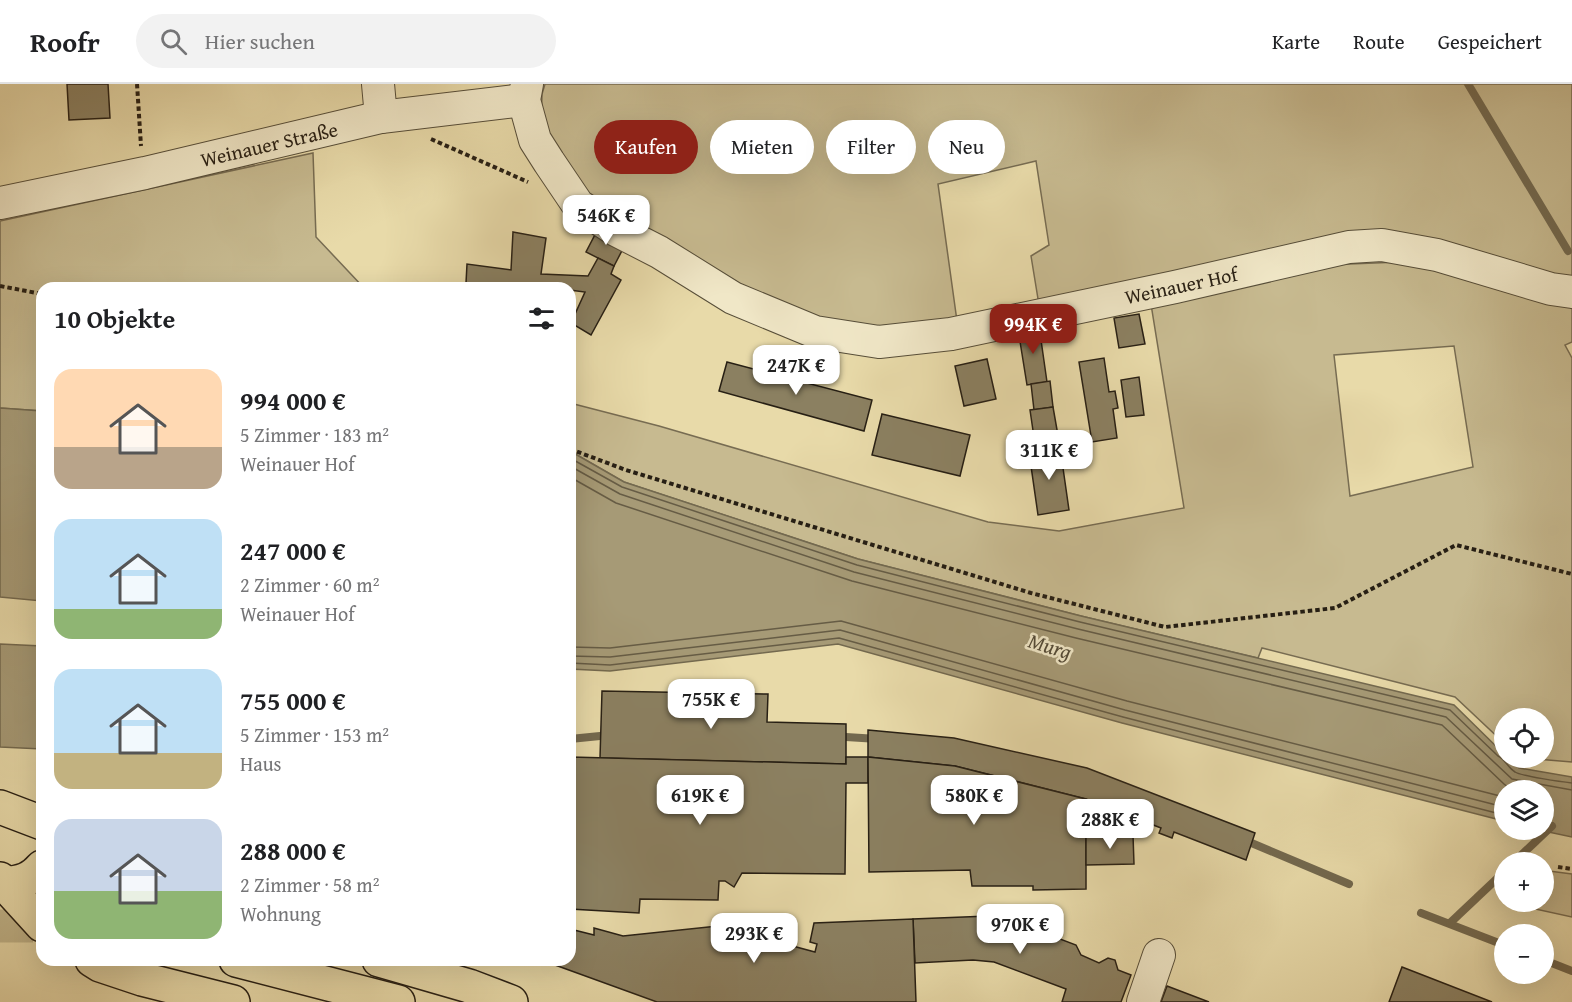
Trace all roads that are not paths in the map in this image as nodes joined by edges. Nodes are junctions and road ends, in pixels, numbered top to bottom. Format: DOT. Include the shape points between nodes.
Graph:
graph roads {
  1 [pos="378,84"];
  2 [pos="526,92"];
  3 [pos="381,117"];
  4 [pos="0,203"];
  5 [pos="1572,292"];
  6 [pos="0,807"];
  7 [pos="36,822"];
  8 [pos="36,874"];
  9 [pos="2,882"];
  10 [pos="36,919"];
  11 [pos="1159,955"];
  12 [pos="103,966"];
  13 [pos="259,966"];
  14 [pos="400,966"];
  15 [pos="233,1002"];
  16 [pos="398,1002"];
  17 [pos="511,1002"];
  18 [pos="1143,1002"];
  1 -- 3 [label="street"];
  2 -- 3 [label="street, Weinauer Straße"];
  2 -- 5 [label="street, Weinauer Hof" via="536,140 578,205 733,298 814,332 879,342 951,334 1349,247 1382,245 1437,255"];
  3 -- 4 [label="street, Weinauer Straße"];
  6 -- 7 [label="main road"];
  8 -- 9 [label="main road" via="23,881"];
  9 -- 10 [label="main road"];
  11 -- 18 [label="street"];
  12 -- 15 [label="main road"];
  13 -- 16 [label="main road"];
  14 -- 17 [label="main road"];
}
